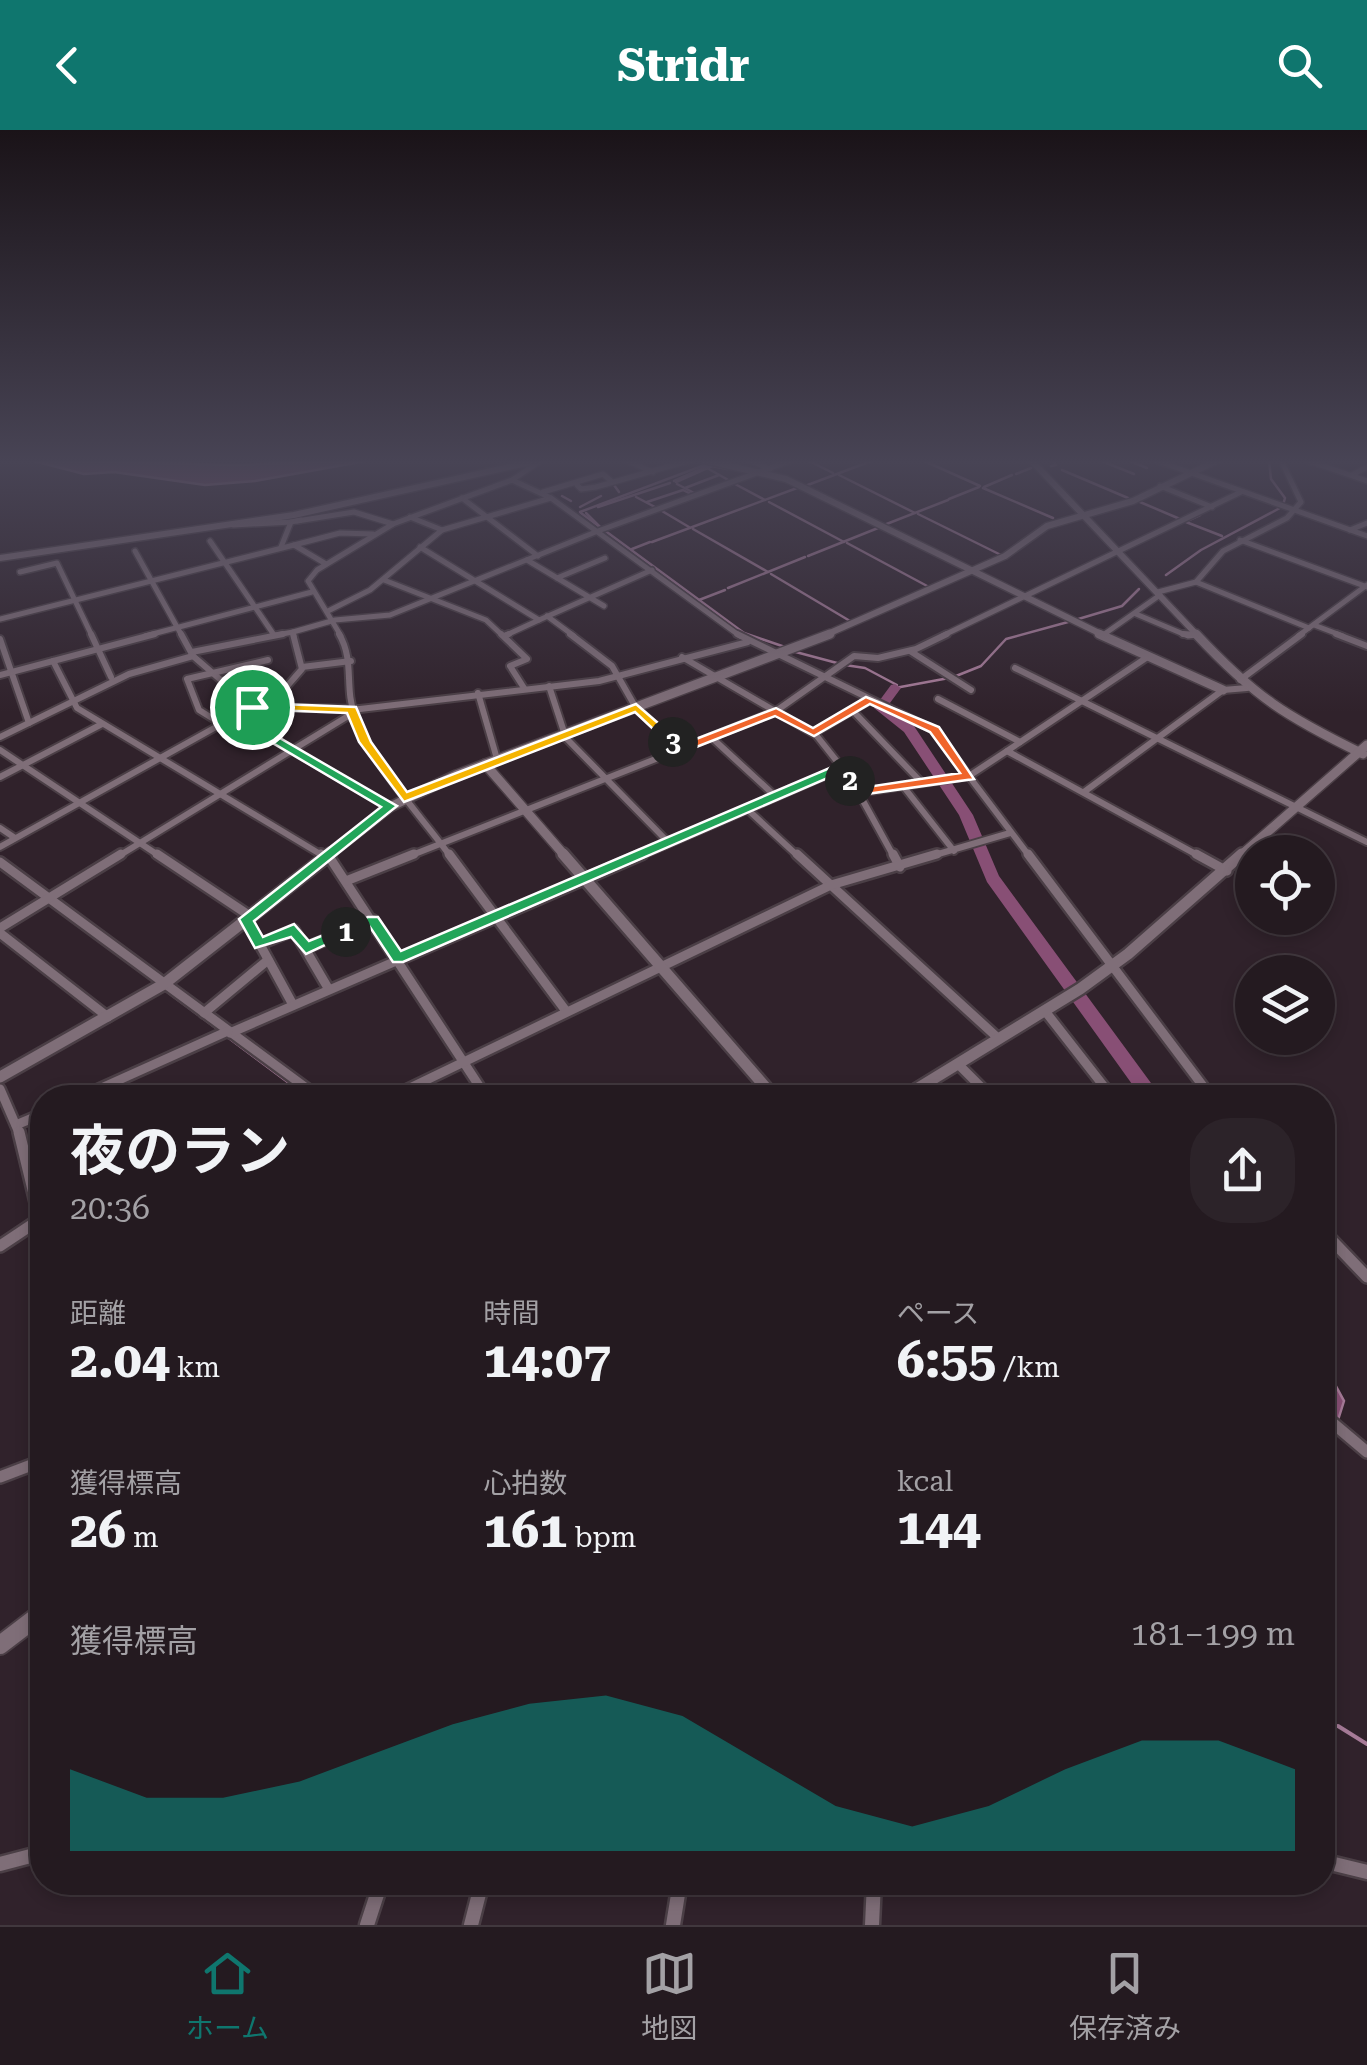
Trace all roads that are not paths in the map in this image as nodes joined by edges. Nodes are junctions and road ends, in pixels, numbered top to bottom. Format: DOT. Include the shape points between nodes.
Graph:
graph roads {
  1 [pos="100,544"];
  2 [pos="212,544"];
  3 [pos="283,544"];
  4 [pos="294,544"];
  5 [pos="358,544"];
  6 [pos="424,544"];
  7 [pos="523,544"];
  8 [pos="567,544"];
  9 [pos="616,544"];
  10 [pos="913,544"];
  11 [pos="1023,544"];
  12 [pos="1112,544"];
  13 [pos="1137,544"];
  14 [pos="1234,544"];
  15 [pos="1250,544"];
  16 [pos="281,547"];
  17 [pos="420,547"];
  18 [pos="135,551"];
  19 [pos="1120,552"];
  20 [pos="538,556"];
  21 [pos="0,558"];
  22 [pos="605,558"];
  23 [pos="527,560"];
  24 [pos="224,562"];
  25 [pos="326,564"];
  26 [pos="652,570"];
  27 [pos="20,572"];
  28 [pos="969,572"];
  29 [pos="557,578"];
  30 [pos="150,580"];
  31 [pos="384,580"];
  32 [pos="476,580"];
  33 [pos="1196,582"];
  34 [pos="1366,586"];
  35 [pos="312,592"];
  36 [pos="1159,593"];
  37 [pos="591,598"];
  38 [pos="1022,598"];
  39 [pos="430,599"];
  40 [pos="74,600"];
  41 [pos="255,606"];
  42 [pos="604,606"];
  43 [pos="328,611"];
  44 [pos="1136,614"];
  45 [pos="548,616"];
  46 [pos="0,618"];
  47 [pos="334,620"];
  48 [pos="539,620"];
  49 [pos="178,626"];
  50 [pos="1312,626"];
  51 [pos="293,632"];
  52 [pos="274,635"];
  53 [pos="1198,635"];
  54 [pos="504,636"];
  55 [pos="1103,636"];
  56 [pos="0,639"];
  57 [pos="748,642"];
  58 [pos="1367,646"];
  59 [pos="98,649"];
  60 [pos="906,649"];
  61 [pos="192,654"];
  62 [pos="772,656"];
  63 [pos="1149,656"];
  64 [pos="682,657"];
  65 [pos="268,660"];
  66 [pos="54,661"];
  67 [pos="351,661"];
  68 [pos="302,667"];
  69 [pos="1015,668"];
  70 [pos="211,671"];
  71 [pos="11,672"];
  72 [pos="0,675"];
  73 [pos="111,677"];
  74 [pos="619,677"];
  75 [pos="709,680"];
  76 [pos="824,680"];
  77 [pos="1240,680"];
  78 [pos="549,686"];
  79 [pos="524,688"];
  80 [pos="1247,688"];
  81 [pos="971,690"];
  82 [pos="1223,690"];
  83 [pos="478,694"];
  84 [pos="938,699"];
  85 [pos="870,700"];
  86 [pos="1082,701"];
  87 [pos="71,702"];
  88 [pos="252,707"];
  89 [pos="269,707"];
  90 [pos="636,708"];
  91 [pos="852,710"];
  92 [pos="352,711"];
  93 [pos="776,711"];
  94 [pos="233,716"];
  95 [pos="29,723"];
  96 [pos="220,723"];
  97 [pos="102,724"];
  98 [pos="814,733"];
  99 [pos="565,734"];
  100 [pos="0,737"];
  101 [pos="711,737"];
  102 [pos="1158,738"];
  103 [pos="1020,742"];
  104 [pos="681,749"];
  105 [pos="0,750"];
  106 [pos="292,750"];
  107 [pos="1007,750"];
  108 [pos="1364,751"];
  109 [pos="158,758"];
  110 [pos="497,759"];
  111 [pos="485,764"];
  112 [pos="23,765"];
  113 [pos="843,768"];
  114 [pos="969,776"];
  115 [pos="0,778"];
  116 [pos="606,778"];
  117 [pos="922,784"];
  118 [pos="904,786"];
  119 [pos="1084,792"];
  120 [pos="857,793"];
  121 [pos="220,794"];
  122 [pos="774,795"];
  123 [pos="404,798"];
  124 [pos="79,802"];
  125 [pos="390,806"];
  126 [pos="746,808"];
  127 [pos="1298,808"];
  128 [pos="526,811"];
  129 [pos="0,828"];
  130 [pos="1010,833"];
  131 [pos="15,838"];
  132 [pos="140,842"];
  133 [pos="668,842"];
  134 [pos="1367,842"];
  135 [pos="438,846"];
  136 [pos="0,847"];
  137 [pos="954,852"];
  138 [pos="326,856"];
  139 [pos="0,862"];
  140 [pos="900,867"];
  141 [pos="1227,871"];
  142 [pos="585,878"];
  143 [pos="346,881"];
  144 [pos="831,885"];
  145 [pos="46,899"];
  146 [pos="248,918"];
  147 [pos="494,918"];
  148 [pos="373,920"];
  149 [pos="0,931"];
  150 [pos="260,944"];
  151 [pos="306,948"];
  152 [pos="398,958"];
  153 [pos="268,960"];
  154 [pos="661,966"];
  155 [pos="1110,967"];
  156 [pos="164,984"];
  157 [pos="328,988"];
  158 [pos="292,1003"];
  159 [pos="1045,1011"];
  160 [pos="566,1012"];
  161 [pos="204,1013"];
  162 [pos="108,1017"];
  163 [pos="229,1032"];
  164 [pos="999,1040"];
  165 [pos="463,1060"];
  166 [pos="958,1064"];
  167 [pos="0,1077"];
  168 [pos="109,1085"];
  169 [pos="302,1085"];
  170 [pos="414,1085"];
  171 [pos="479,1085"];
  172 [pos="764,1085"];
  173 [pos="923,1085"];
  174 [pos="979,1085"];
  175 [pos="1103,1085"];
  176 [pos="1202,1085"];
  177 [pos="0,1089"];
  178 [pos="30,1119"];
  179 [pos="16,1125"];
  180 [pos="30,1180"];
  181 [pos="30,1230"];
  182 [pos="1335,1244"];
  183 [pos="0,1246"];
  184 [pos="1367,1277"];
  185 [pos="1335,1424"];
  186 [pos="1346,1432"];
  187 [pos="1367,1452"];
  188 [pos="30,1466"];
  189 [pos="0,1477"];
  190 [pos="30,1622"];
  191 [pos="0,1646"];
  192 [pos="30,1856"];
  193 [pos="0,1864"];
  194 [pos="1335,1864"];
  195 [pos="1367,1872"];
  196 [pos="376,1895"];
  197 [pos="479,1895"];
  198 [pos="678,1895"];
  199 [pos="873,1895"];
  200 [pos="367,1925"];
  201 [pos="471,1925"];
  202 [pos="673,1925"];
  203 [pos="872,1925"];
  1 -- 21 [label="street"];
  2 -- 24 [label="street"];
  3 -- 16 [label="street"];
  4 -- 16 [label="street"];
  4 -- 25 [label="street"];
  5 -- 25 [label="street"];
  6 -- 17 [label="street"];
  7 -- 20 [label="street"];
  8 -- 20 [label="street"];
  9 -- 26 [label="street"];
  10 -- 28 [label="street"];
  11 -- 28 [label="street"];
  12 -- 19 [label="street"];
  13 -- 19 [label="street"];
  14 -- 33 [label="street"];
  15 -- 34 [label="street"];
  16 -- 24 [label="street"];
  17 -- 31 [label="street"];
  17 -- 32 [label="street"];
  18 -- 30 [label="street"];
  19 -- 36 [label="street"];
  19 -- 38 [label="street"];
  20 -- 23 [label="street"];
  22 -- 29 [label="street"];
  23 -- 29 [label="street"];
  23 -- 32 [label="street"];
  24 -- 30 [label="street"];
  24 -- 41 [label="street"];
  25 -- 35 [label="street" via="310,576"];
  26 -- 37 [label="street"];
  26 -- 57 [label="street"];
  27 -- 40 [label="street" via="57,563"];
  28 -- 38 [label="street"];
  28 -- 62 [label="street"];
  29 -- 37 [label="street"];
  30 -- 40 [label="street"];
  30 -- 49 [label="street"];
  31 -- 39 [label="street"];
  31 -- 43 [label="street"];
  32 -- 39 [label="street"];
  32 -- 48 [label="street"];
  33 -- 36 [label="street"];
  33 -- 50 [label="street"];
  34 -- 50 [label="street"];
  35 -- 41 [label="street"];
  35 -- 43 [label="street"];
  36 -- 44 [label="street"];
  36 -- 53 [label="street"];
  37 -- 42 [label="street"];
  37 -- 45 [label="street"];
  38 -- 55 [label="street"];
  38 -- 60 [label="street"];
  39 -- 47 [label="street" via="380,618"];
  39 -- 54 [label="street" via="486,620"];
  40 -- 46 [label="street"];
  40 -- 59 [label="street"];
  41 -- 49 [label="street"];
  41 -- 52 [label="street"];
  43 -- 47 [label="street"];
  44 -- 53 [label="street"];
  44 -- 55 [label="street"];
  45 -- 48 [label="street"];
  45 -- 74 [label="street"];
  47 -- 51 [label="street"];
  47 -- 67 [label="street"];
  48 -- 54 [label="street"];
  49 -- 59 [label="street"];
  49 -- 61 [label="street"];
  50 -- 58 [label="street"];
  50 -- 77 [label="street"];
  51 -- 52 [label="street"];
  51 -- 68 [label="street"];
  52 -- 61 [label="street"];
  53 -- 77 [label="street"];
  54 -- 79 [label="street" via="527,659 510,666"];
  55 -- 63 [label="street"];
  56 -- 71 [label="street"];
  57 -- 62 [label="street"];
  57 -- 64 [label="street"];
  59 -- 66 [label="street"];
  59 -- 73 [label="street"];
  60 -- 76 [label="street" via="878,658 854,656"];
  60 -- 81 [label="street"];
  61 -- 70 [label="street"];
  61 -- 87 [label="street"];
  62 -- 75 [label="street"];
  62 -- 76 [label="street"];
  63 -- 82 [label="street"];
  63 -- 86 [label="street"];
  64 -- 74 [label="street"];
  64 -- 75 [label="street"];
  65 -- 70 [label="street"];
  66 -- 71 [label="street"];
  66 -- 87 [label="street"];
  67 -- 68 [label="street"];
  67 -- 92 [label="street"];
  68 -- 89 [label="street"];
  69 -- 86 [label="street"];
  70 -- 88 [label="street"];
  70 -- 96 [label="street" via="187,682 198,710"];
  71 -- 72 [label="street"];
  71 -- 95 [label="street"];
  74 -- 78 [label="street"];
  74 -- 90 [label="street"];
  75 -- 90 [label="street"];
  75 -- 93 [label="street"];
  76 -- 85 [label="street"];
  76 -- 93 [label="street"];
  77 -- 80 [label="street"];
  78 -- 79 [label="street"];
  78 -- 99 [label="street"];
  79 -- 83 [label="street"];
  80 -- 82 [label="street"];
  80 -- 108 [label="street" via="1308,728"];
  82 -- 102 [label="street"];
  83 -- 92 [label="street"];
  83 -- 110 [label="street"];
  84 -- 103 [label="street"];
  85 -- 91 [label="street"];
  85 -- 114 [label="street" via="934,730"];
  86 -- 102 [label="street"];
  86 -- 103 [label="street"];
  87 -- 95 [label="street"];
  87 -- 97 [label="street"];
  88 -- 89 [label="street"];
  88 -- 94 [label="street"];
  89 -- 92 [label="street"];
  90 -- 99 [label="street"];
  90 -- 104 [label="street"];
  91 -- 98 [label="street"];
  91 -- 117 [label="street"];
  92 -- 106 [label="street"];
  92 -- 123 [label="street"];
  93 -- 98 [label="street"];
  93 -- 101 [label="street"];
  94 -- 96 [label="street"];
  94 -- 106 [label="street"];
  95 -- 100 [label="street"];
  96 -- 109 [label="street"];
  97 -- 109 [label="street"];
  97 -- 112 [label="street"];
  98 -- 113 [label="street"];
  99 -- 110 [label="street"];
  99 -- 116 [label="street"];
  101 -- 104 [label="street"];
  101 -- 122 [label="street"];
  102 -- 119 [label="street"];
  102 -- 127 [label="street"];
  103 -- 107 [label="street"];
  104 -- 116 [label="street"];
  105 -- 112 [label="street"];
  106 -- 121 [label="street"];
  106 -- 125 [label="street"];
  107 -- 114 [label="street"];
  107 -- 119 [label="street"];
  108 -- 127 [label="street"];
  109 -- 121 [label="street"];
  109 -- 124 [label="street"];
  110 -- 111 [label="street"];
  111 -- 123 [label="street"];
  111 -- 128 [label="street"];
  112 -- 115 [label="street"];
  112 -- 124 [label="street"];
  113 -- 120 [label="street"];
  113 -- 122 [label="street"];
  114 -- 117 [label="street"];
  114 -- 130 [label="street"];
  116 -- 128 [label="street"];
  116 -- 133 [label="street"];
  117 -- 118 [label="street"];
  118 -- 120 [label="street"];
  118 -- 137 [label="street"];
  119 -- 141 [label="street"];
  120 -- 140 [label="street"];
  121 -- 132 [label="street"];
  121 -- 138 [label="street"];
  122 -- 126 [label="street"];
  123 -- 125 [label="street"];
  123 -- 135 [label="street"];
  124 -- 131 [label="street"];
  124 -- 132 [label="street"];
  125 -- 138 [label="street"];
  126 -- 133 [label="street"];
  126 -- 144 [label="street"];
  127 -- 134 [label="street"];
  127 -- 141 [label="street"];
  128 -- 135 [label="street"];
  128 -- 142 [label="street"];
  129 -- 131 [label="street"];
  130 -- 137 [label="street"];
  130 -- 155 [label="street"];
  131 -- 136 [label="street"];
  132 -- 145 [label="street"];
  132 -- 146 [label="street"];
  133 -- 142 [label="street"];
  135 -- 143 [label="street"];
  135 -- 147 [label="street"];
  137 -- 140 [label="street"];
  138 -- 143 [label="street"];
  138 -- 146 [label="street"];
  139 -- 145 [label="street"];
  140 -- 144 [label="street"];
  141 -- 155 [label="street"];
  142 -- 147 [label="street"];
  142 -- 154 [label="street"];
  143 -- 148 [label="street"];
  144 -- 154 [label="street"];
  144 -- 164 [label="street"];
  145 -- 149 [label="street"];
  145 -- 156 [label="street"];
  146 -- 150 [label="street"];
  146 -- 156 [label="street"];
  147 -- 152 [label="street"];
  147 -- 160 [label="street"];
  148 -- 151 [label="street"];
  148 -- 152 [label="street"];
  149 -- 162 [label="street"];
  150 -- 151 [label="street" via="294,930"];
  150 -- 153 [label="street"];
  151 -- 157 [label="street"];
  152 -- 157 [label="street"];
  152 -- 165 [label="street"];
  153 -- 158 [label="street"];
  153 -- 161 [label="street"];
  154 -- 160 [label="street"];
  154 -- 172 [label="street"];
  155 -- 159 [label="street"];
  155 -- 176 [label="street"];
  156 -- 161 [label="street"];
  156 -- 162 [label="street"];
  157 -- 158 [label="street"];
  158 -- 163 [label="street"];
  159 -- 164 [label="street"];
  159 -- 175 [label="street"];
  160 -- 165 [label="street"];
  161 -- 163 [label="street"];
  162 -- 167 [label="street"];
  163 -- 168 [label="street"];
  163 -- 169 [label="street"];
  164 -- 166 [label="street"];
  165 -- 170 [label="street"];
  165 -- 171 [label="street"];
  166 -- 173 [label="street"];
  166 -- 174 [label="street"];
  177 -- 179 [label="street"];
  178 -- 179 [label="street"];
  179 -- 180 [label="street"];
  181 -- 183 [label="street"];
  182 -- 184 [label="street"];
  185 -- 186 [label="street"];
  186 -- 187 [label="street"];
  188 -- 189 [label="street"];
  190 -- 191 [label="street"];
  192 -- 193 [label="street"];
  194 -- 195 [label="street"];
  196 -- 200 [label="street"];
  197 -- 201 [label="street"];
  198 -- 202 [label="street"];
  199 -- 203 [label="street"];
}
